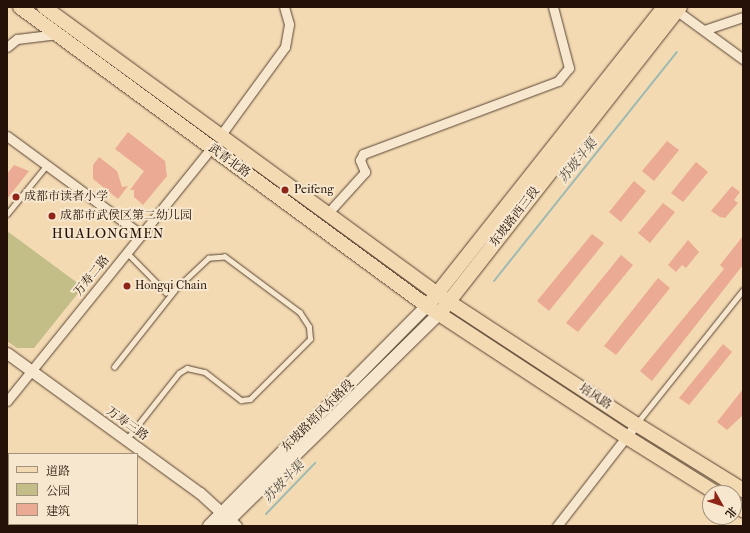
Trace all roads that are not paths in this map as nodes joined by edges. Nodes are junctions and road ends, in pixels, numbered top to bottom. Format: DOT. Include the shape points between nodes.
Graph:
graph roads {
  1 [pos="20,7"];
  2 [pos="44,7"];
  3 [pos="284,7"];
  4 [pos="553,7"];
  5 [pos="673,8"];
  6 [pos="743,17"];
  7 [pos="704,30"];
  8 [pos="56,34"];
  9 [pos="7,47"];
  10 [pos="743,59"];
  11 [pos="7,136"];
  12 [pos="220,136"];
  13 [pos="211,148"];
  14 [pos="47,165"];
  15 [pos="7,214"];
  16 [pos="327,214"];
  17 [pos="142,235"];
  18 [pos="127,253"];
  19 [pos="743,290"];
  20 [pos="174,291"];
  21 [pos="443,298"];
  22 [pos="427,306"];
  23 [pos="439,314"];
  24 [pos="7,353"];
  25 [pos="114,367"];
  26 [pos="31,371"];
  27 [pos="7,401"];
  28 [pos="636,424"];
  29 [pos="626,437"];
  30 [pos="126,440"];
  31 [pos="703,485"];
  32 [pos="743,490"];
  33 [pos="220,523"];
  34 [pos="557,526"];
  1 -- 8 [label="main road, 武青北路"];
  2 -- 12 [label="main road, 武青北路"];
  3 -- 12 [label="street" via="289,24 285,47"];
  4 -- 16 [label="street" via="569,68 558,81 364,154 360,160 365,172"];
  5 -- 7 [label="street"];
  5 -- 21 [label="main road, 东坡路西三段"];
  6 -- 7 [label="street"];
  7 -- 10 [label="street"];
  8 -- 9 [label="street" via="17,39"];
  8 -- 13 [label="main road, 武青北路"];
  11 -- 14 [label="street"];
  12 -- 16 [label="main road, 武青北路"];
  13 -- 17 [label="street, 万寿二路"];
  13 -- 22 [label="main road, 武青北路"];
  14 -- 15 [label="lane"];
  14 -- 17 [label="street"];
  16 -- 21 [label="main road, 武青北路"];
  17 -- 18 [label="street, 万寿二路"];
  18 -- 20 [label="lane" via="149,274 160,290"];
  18 -- 26 [label="street, 万寿二路"];
  19 -- 28 [label="lane"];
  20 -- 25 [label="lane"];
  20 -- 30 [label="lane" via="209,258 225,257 300,313 309,327 310,339 250,399 241,400 205,372 187,368 179,373"];
  21 -- 22 [label="main road, 东坡路西三段"];
  21 -- 23 [label="main road, 东坡路西三段"];
  21 -- 28 [label="main road, 培风路"];
  22 -- 23 [label="main road, 武青北路"];
  22 -- 33 [label="main road, 东坡路培风东路段"];
  23 -- 29 [label="main road, 培风路"];
  23 -- 33 [label="main road, 东坡路培风东路段"];
  24 -- 26 [label="street, 万寿三路"];
  26 -- 27 [label="street, 万寿二路"];
  26 -- 30 [label="street, 万寿三路"];
  28 -- 29 [label="street"];
  28 -- 32 [label="main road, 培风路"];
  29 -- 31 [label="main road, 培风路"];
  29 -- 34 [label="street"];
  30 -- 33 [label="street, 万寿三路"];
}
